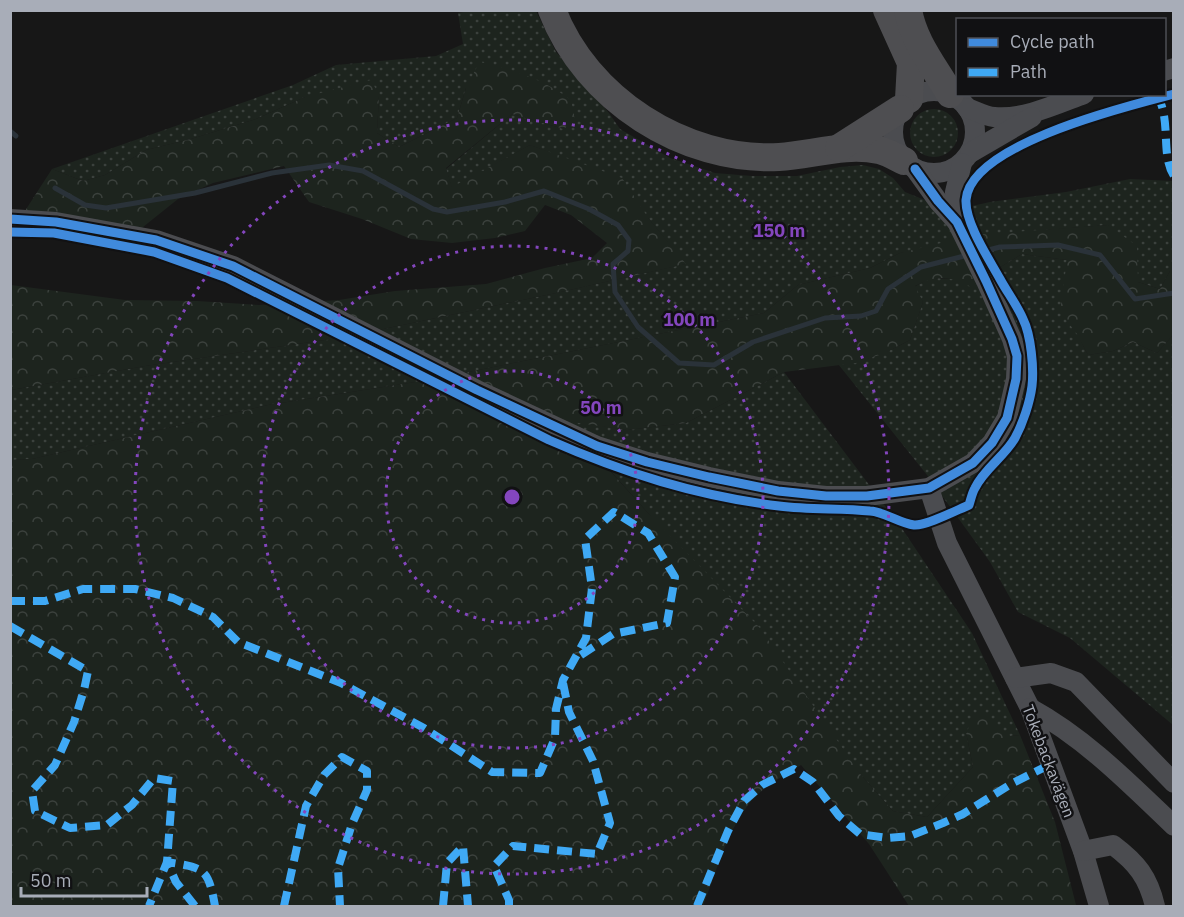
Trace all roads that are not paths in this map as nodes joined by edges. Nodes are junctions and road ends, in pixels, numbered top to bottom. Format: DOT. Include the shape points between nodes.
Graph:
graph roads {
  1 [pos="552,10"];
  2 [pos="887,10"];
  3 [pos="908,10"];
  4 [pos="1079,96"];
  5 [pos="959,101"];
  6 [pos="904,104"];
  7 [pos="1050,107"];
  8 [pos="839,148"];
  9 [pos="966,158"];
  10 [pos="910,165"];
  11 [pos="10,219"];
  12 [pos="957,222"];
  13 [pos="928,488"];
  14 [pos="1015,678"];
  15 [pos="1030,708"];
  16 [pos="1173,783"];
  17 [pos="1173,826"];
  18 [pos="1083,851"];
  19 [pos="1099,906"];
  20 [pos="1155,906"];
  1 -- 8 [label="highway" via="572,51 591,75 644,120 672,135 751,157"];
  2 -- 6 [label="highway" via="911,63"];
  3 -- 5 [label="highway" via="923,53"];
  4 -- 7 [label="street"];
  5 -- 6 [label="street" via="936,91 922,92"];
  5 -- 7 [label="street" via="992,117"];
  5 -- 9 [label="street" via="975,125 974,144"];
  6 -- 8 [label="highway"];
  6 -- 10 [label="street" via="894,122 893,135 896,149"];
  7 -- 9 [label="street"];
  8 -- 10 [label="highway" via="881,150"];
  9 -- 10 [label="street" via="940,173 927,173"];
  9 -- 12 [label="street" via="955,192"];
  10 -- 12 [label="street"];
  11 -- 13 [label="street" via="56,222 156,240 233,266 552,427 647,462 778,491 825,496 867,496"];
  12 -- 13 [label="street" via="1012,339 1017,356 1016,379 1007,418 992,443 973,464"];
  13 -- 14 [label="street, Tokebackavägen" via="947,543"];
  14 -- 15 [label="street, Tokebackavägen"];
  14 -- 16 [label="street" via="1051,673 1076,682"];
  15 -- 17 [label="street" via="1085,745"];
  15 -- 18 [label="street, Tokebackavägen"];
  18 -- 19 [label="street, Tokebackavägen"];
  18 -- 20 [label="street" via="1113,845 1120,850 1134,861"];
}
